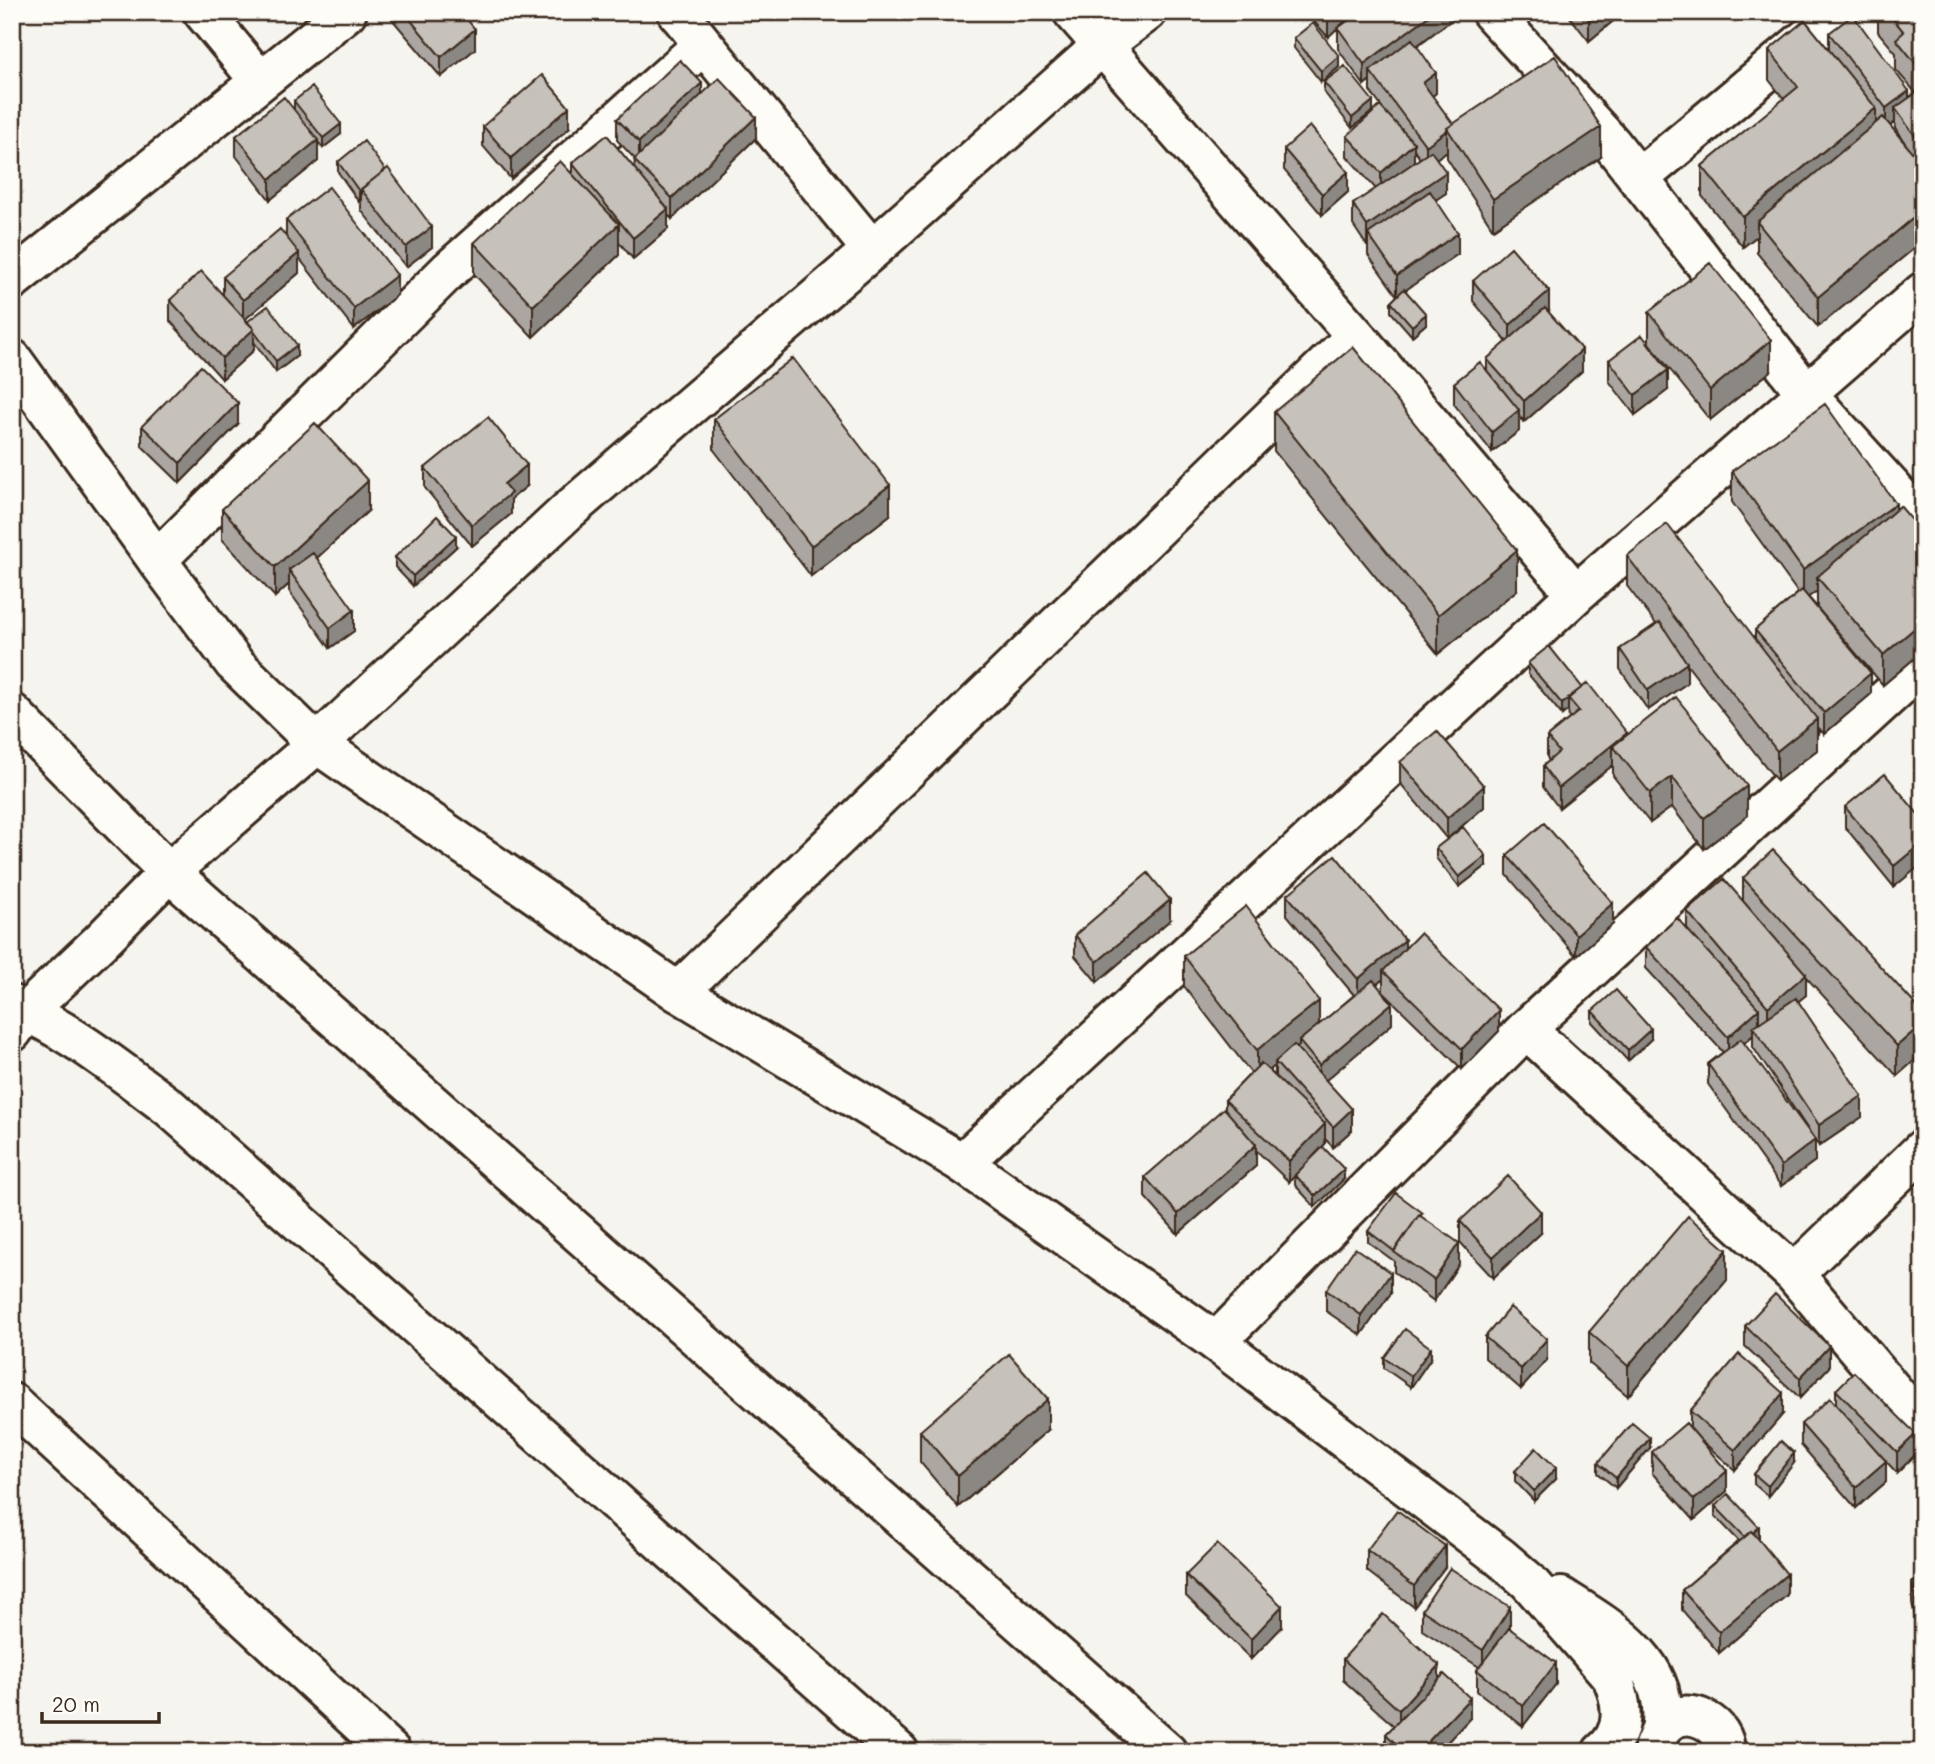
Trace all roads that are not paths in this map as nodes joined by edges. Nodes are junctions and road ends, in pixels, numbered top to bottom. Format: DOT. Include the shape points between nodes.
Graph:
graph roads {
  1 [pos="204,12"];
  2 [pos="347,12"];
  3 [pos="677,12"];
  4 [pos="1073,12"];
  5 [pos="1147,12"];
  6 [pos="1490,12"];
  7 [pos="1838,12"];
  8 [pos="703,45"];
  9 [pos="1103,45"];
  10 [pos="260,81"];
  11 [pos="1638,179"];
  12 [pos="872,250"];
  13 [pos="12,281"];
  14 [pos="1923,292"];
  15 [pos="1356,336"];
  16 [pos="12,359"];
  17 [pos="1806,393"];
  18 [pos="1923,522"];
  19 [pos="157,560"];
  20 [pos="1576,594"];
  21 [pos="1923,665"];
  22 [pos="12,713"];
  23 [pos="317,744"];
  24 [pos="169,872"];
  25 [pos="678,992"];
  26 [pos="17,1016"];
  27 [pos="1526,1029"];
  28 [pos="1923,1149"];
  29 [pos="962,1163"];
  30 [pos="1794,1274"];
  31 [pos="1216,1342"];
  32 [pos="12,1403"];
  33 [pos="1923,1426"];
  34 [pos="1528,1581"];
  35 [pos="1655,1745"];
  36 [pos="391,1752"];
  37 [pos="899,1752"];
  38 [pos="1167,1752"];
  39 [pos="1601,1752"];
  40 [pos="1725,1752"];
  1 -- 10 [label="street"];
  2 -- 10 [label="street"];
  3 -- 8 [label="street"];
  4 -- 9 [label="street"];
  5 -- 9 [label="street"];
  6 -- 11 [label="street" via="1611,143"];
  7 -- 11 [label="street"];
  8 -- 12 [label="street"];
  8 -- 19 [label="street" via="448,271"];
  9 -- 12 [label="street"];
  9 -- 15 [label="street"];
  10 -- 13 [label="street"];
  11 -- 17 [label="street"];
  12 -- 23 [label="street" via="570,509"];
  14 -- 17 [label="street"];
  15 -- 20 [label="street"];
  15 -- 25 [label="street"];
  16 -- 19 [label="street"];
  17 -- 18 [label="street"];
  17 -- 20 [label="street"];
  19 -- 23 [label="street" via="234,663"];
  20 -- 29 [label="street"];
  21 -- 27 [label="street"];
  22 -- 24 [label="street"];
  23 -- 24 [label="street"];
  23 -- 25 [label="street"];
  24 -- 26 [label="street"];
  24 -- 38 [label="street"];
  25 -- 29 [label="street"];
  26 -- 37 [label="street" via="97,1052 169,1107"];
  27 -- 30 [label="street"];
  27 -- 31 [label="street"];
  28 -- 30 [label="street"];
  29 -- 31 [label="street"];
  30 -- 33 [label="street"];
  31 -- 34 [label="street"];
  32 -- 36 [label="street"];
  34 -- 35 [label="street" via="1601,1623 1650,1669 1663,1706"];
  34 -- 39 [label="street" via="1612,1677 1620,1695 1620,1725"];
  35 -- 40 [label="street" via="1670,1721 1699,1717 1720,1733"];
}
